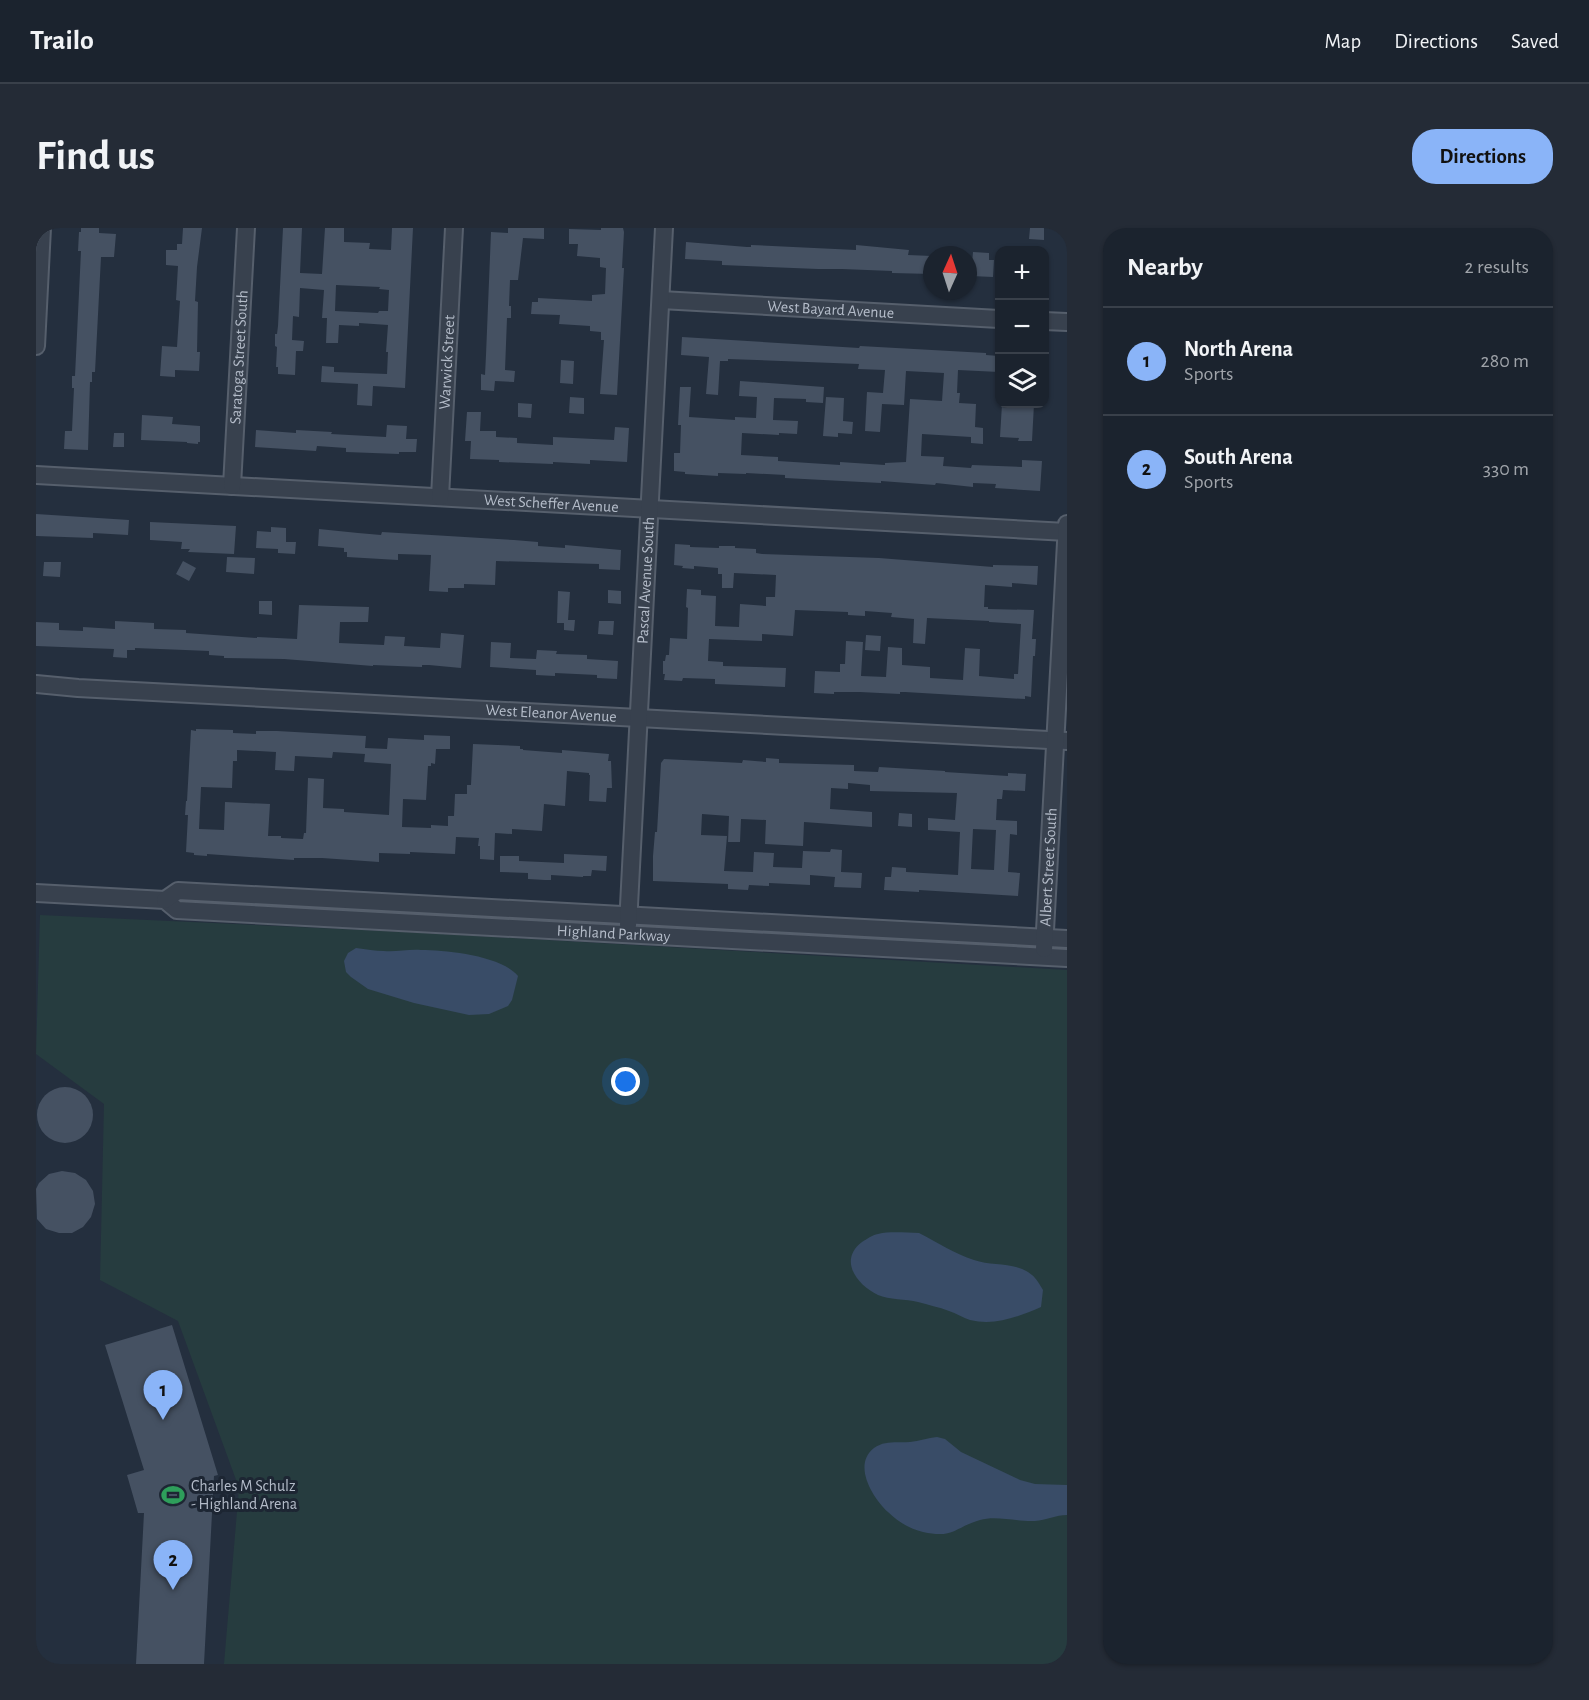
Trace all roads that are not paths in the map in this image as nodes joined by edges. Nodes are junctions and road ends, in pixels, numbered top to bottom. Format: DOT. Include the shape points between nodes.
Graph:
graph roads {
  1 [pos="42,228"];
  2 [pos="246,228"];
  3 [pos="454,228"];
  4 [pos="664,228"];
  5 [pos="661,300"];
  6 [pos="995,319"];
  7 [pos="1049,321"];
  8 [pos="1067,322"];
  9 [pos="36,346"];
  10 [pos="36,475"];
  11 [pos="232,486"];
  12 [pos="440,497"];
  13 [pos="650,509"];
  14 [pos="1067,524"];
  15 [pos="1067,532"];
  16 [pos="36,684"];
  17 [pos="639,718"];
  18 [pos="1061,741"];
  19 [pos="36,893"];
  20 [pos="165,900"];
  21 [pos="628,916"];
  22 [pos="627,933"];
  23 [pos="1045,937"];
  24 [pos="1067,939"];
  25 [pos="1044,957"];
  26 [pos="1067,958"];
  1 -- 9 [label="street"];
  2 -- 11 [label="street, Saratoga Street South"];
  3 -- 12 [label="street, Warwick Street"];
  4 -- 5 [label="street, Pascal Avenue South"];
  5 -- 6 [label="street, West Bayard Avenue"];
  5 -- 13 [label="street, Pascal Avenue South"];
  7 -- 8 [label="street"];
  10 -- 11 [label="street, West Scheffer Avenue"];
  11 -- 12 [label="street, West Scheffer Avenue"];
  12 -- 13 [label="street, West Scheffer Avenue"];
  13 -- 15 [label="street, West Scheffer Avenue"];
  13 -- 17 [label="street, Pascal Avenue South"];
  14 -- 15 [label="street, Albert Street South"];
  15 -- 18 [label="street, Albert Street South"];
  16 -- 17 [label="street, West Eleanor Avenue"];
  17 -- 18 [label="street, West Eleanor Avenue"];
  17 -- 21 [label="street, Pascal Avenue South"];
  18 -- 23 [label="street, Albert Street South"];
  19 -- 20 [label="street, Highland Parkway"];
  20 -- 21 [label="street, Highland Parkway" via="178,891"];
  20 -- 22 [label="street, Highland Parkway" via="177,910"];
  21 -- 22 [label="street, Pascal Avenue South"];
  21 -- 23 [label="street, Highland Parkway"];
  22 -- 25 [label="street, Highland Parkway"];
  23 -- 24 [label="street, Highland Parkway"];
  23 -- 25 [label="street, Albert Street South"];
  25 -- 26 [label="street, Highland Parkway"];
}
